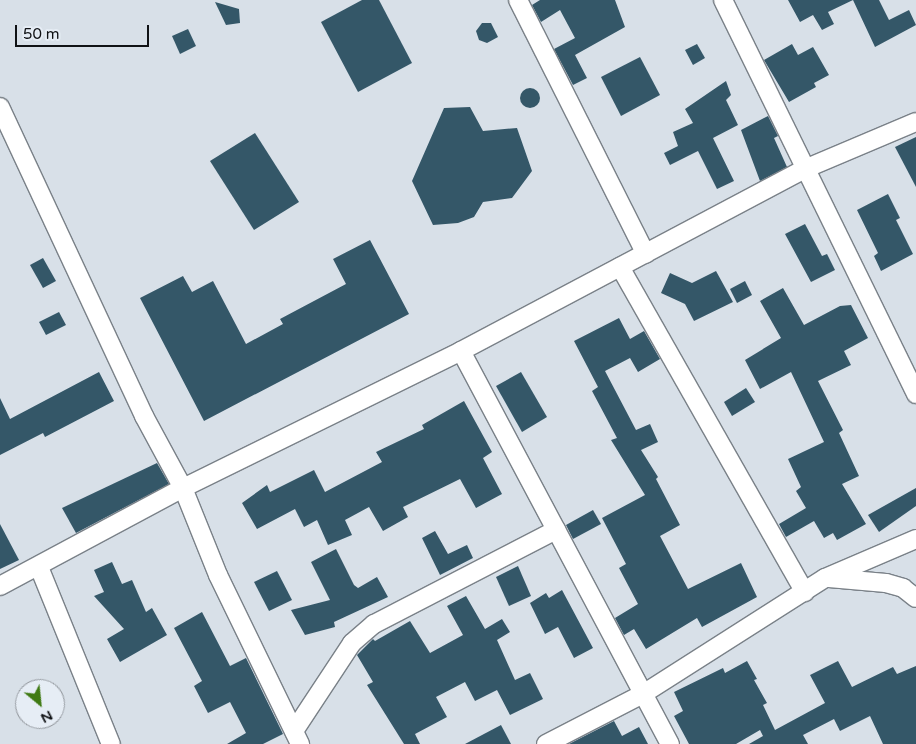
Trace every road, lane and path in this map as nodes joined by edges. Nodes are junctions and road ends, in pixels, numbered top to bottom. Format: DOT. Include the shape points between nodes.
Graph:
graph roads {
  1 [pos="518,0"];
  2 [pos="723,0"];
  3 [pos="0,107"];
  4 [pos="916,122"];
  5 [pos="807,168"];
  6 [pos="646,254"];
  7 [pos="620,267"];
  8 [pos="462,351"];
  9 [pos="916,394"];
  10 [pos="183,488"];
  11 [pos="556,530"];
  12 [pos="916,539"];
  13 [pos="40,567"];
  14 [pos="825,578"];
  15 [pos="0,586"];
  16 [pos="805,592"];
  17 [pos="916,598"];
  18 [pos="643,694"];
  19 [pos="297,738"];
  20 [pos="111,744"];
  21 [pos="546,744"];
  22 [pos="670,744"];
  1 -- 6 [label="street"];
  2 -- 5 [label="street"];
  3 -- 10 [label="street" via="144,416"];
  4 -- 5 [label="street"];
  5 -- 6 [label="street"];
  5 -- 9 [label="street"];
  6 -- 7 [label="street"];
  7 -- 8 [label="street"];
  7 -- 16 [label="street"];
  8 -- 10 [label="street"];
  8 -- 11 [label="street"];
  10 -- 13 [label="street"];
  10 -- 19 [label="street" via="218,575"];
  11 -- 18 [label="street"];
  11 -- 19 [label="street" via="374,624 352,643"];
  12 -- 14 [label="street"];
  13 -- 15 [label="street"];
  13 -- 20 [label="street"];
  14 -- 16 [label="street"];
  14 -- 17 [label="street" via="886,583 903,588"];
  16 -- 18 [label="street"];
  18 -- 21 [label="street"];
  18 -- 22 [label="street"];
}
